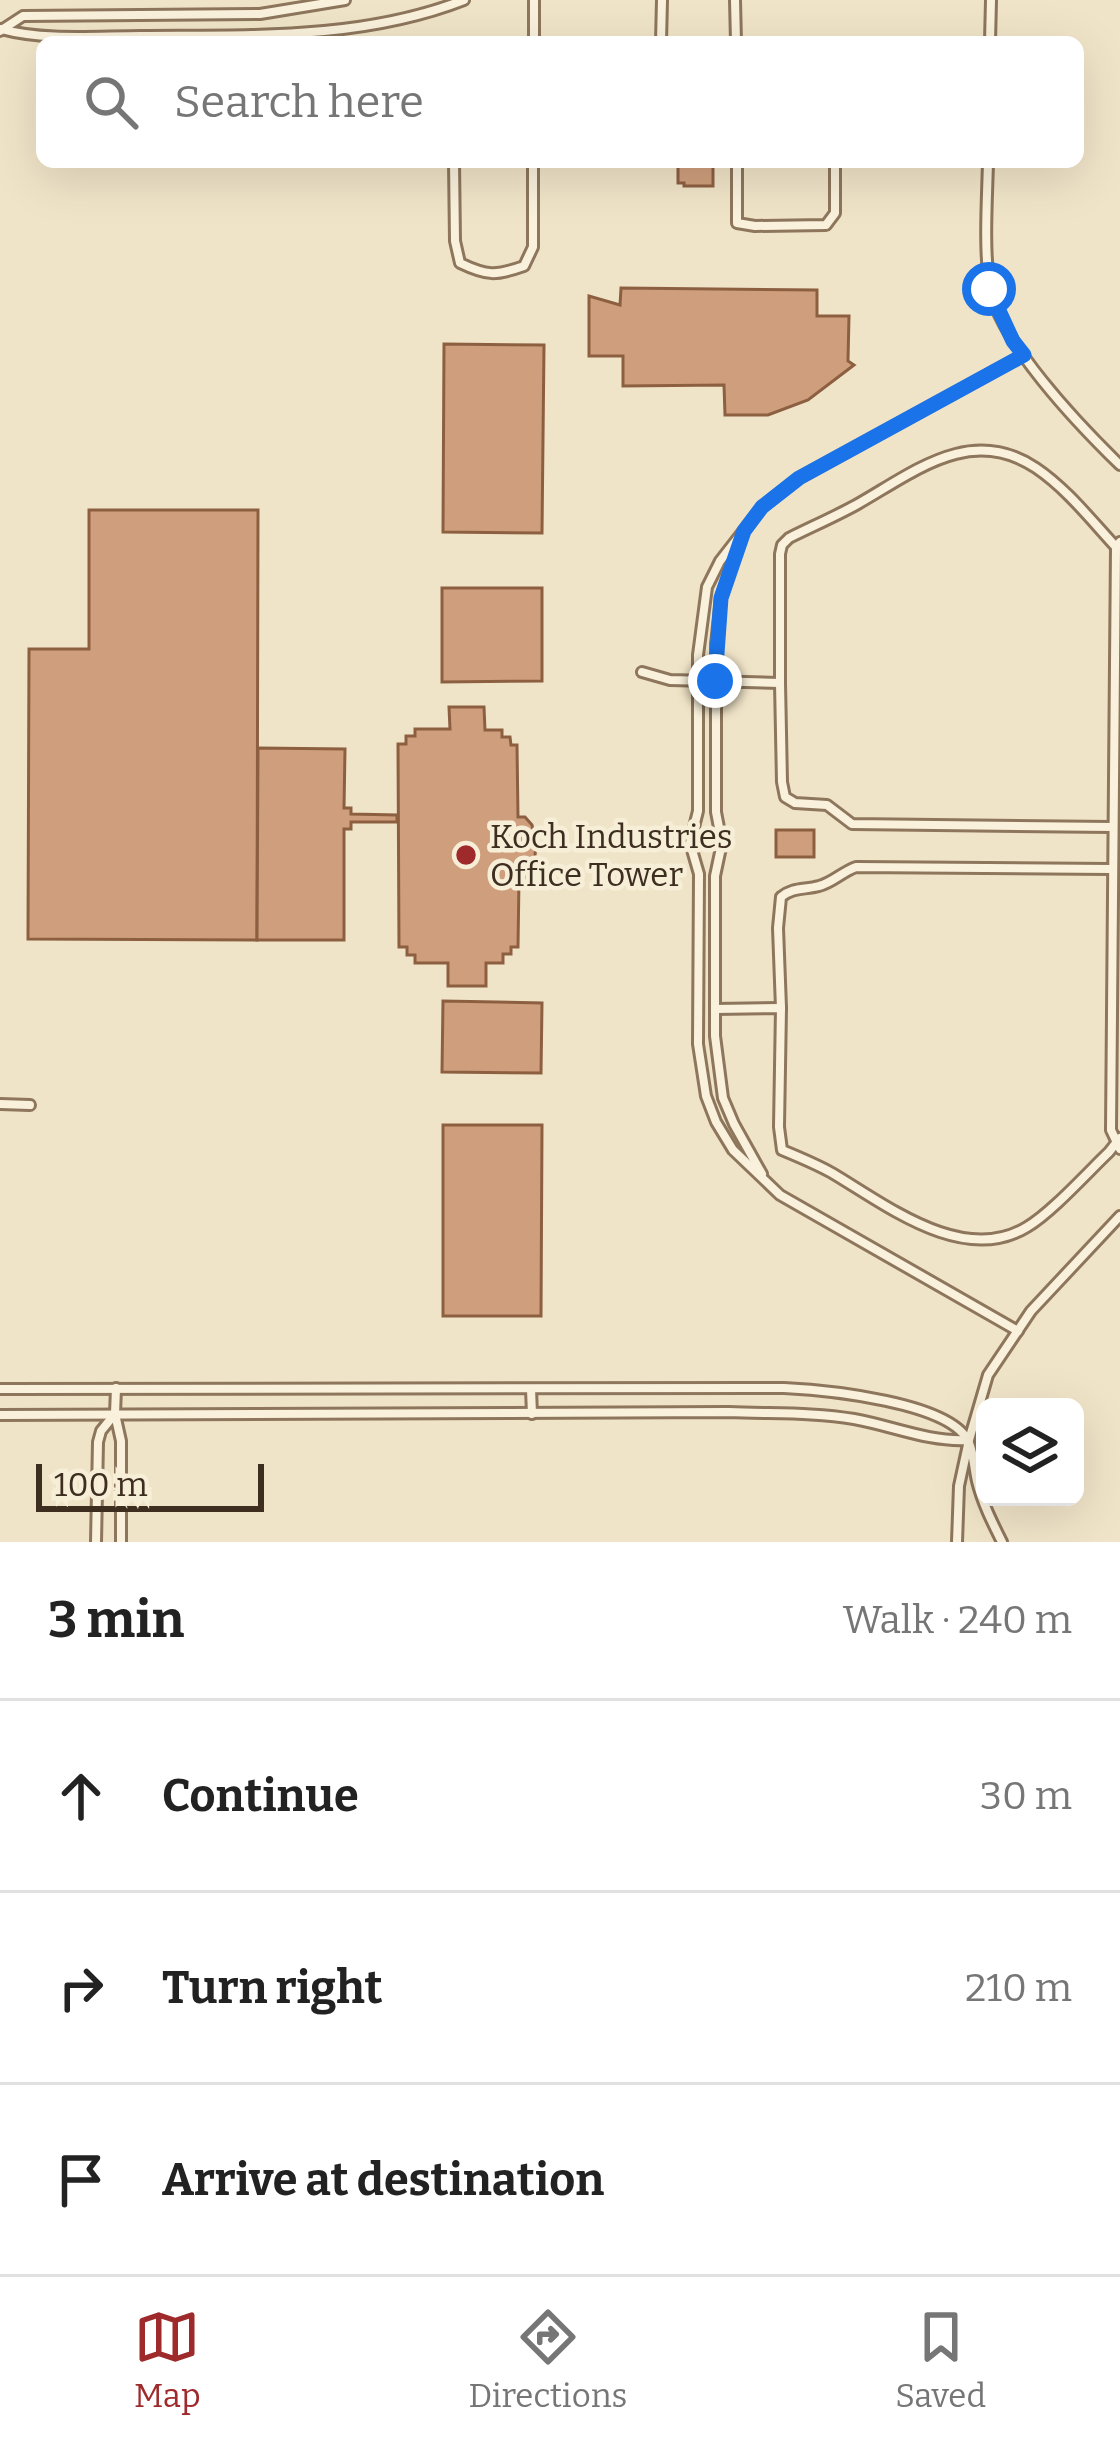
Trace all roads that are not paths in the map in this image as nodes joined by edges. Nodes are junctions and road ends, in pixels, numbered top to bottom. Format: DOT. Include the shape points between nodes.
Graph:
graph roads {
  1 [pos="345,0"];
  2 [pos="464,0"];
  3 [pos="535,0"];
  4 [pos="662,0"];
  5 [pos="736,0"];
  6 [pos="991,0"];
  7 [pos="1,30"];
  8 [pos="534,36"];
  9 [pos="661,36"];
  10 [pos="736,36"];
  11 [pos="990,36"];
  12 [pos="454,168"];
  13 [pos="533,168"];
  14 [pos="737,168"];
  15 [pos="835,168"];
  16 [pos="988,168"];
  17 [pos="1024,355"];
  18 [pos="1120,465"];
  19 [pos="744,531"];
  20 [pos="1118,547"];
  21 [pos="642,672"];
  22 [pos="698,680"];
  23 [pos="715,681"];
  24 [pos="780,683"];
  25 [pos="1116,732"];
  26 [pos="698,812"];
  27 [pos="716,812"];
  28 [pos="1112,827"];
  29 [pos="1112,868"];
  30 [pos="715,876"];
  31 [pos="699,877"];
  32 [pos="1115,958"];
  33 [pos="781,1008"];
  34 [pos="715,1009"];
  35 [pos="0,1104"];
  36 [pos="30,1105"];
  37 [pos="1119,1144"];
  38 [pos="766,1180"];
  39 [pos="1120,1216"];
  40 [pos="1018,1331"];
  41 [pos="116,1388"];
  42 [pos="0,1389"];
  43 [pos="531,1389"];
  44 [pos="0,1414"];
  45 [pos="115,1414"];
  46 [pos="532,1414"];
  47 [pos="968,1440"];
  48 [pos="96,1542"];
  49 [pos="121,1542"];
  50 [pos="957,1542"];
  51 [pos="1002,1542"];
  1 -- 7 [label="lane" via="260,14 22,16"];
  2 -- 7 [label="lane" via="320,32"];
  3 -- 8 [label="lane"];
  4 -- 9 [label="lane"];
  5 -- 10 [label="lane"];
  6 -- 11 [label="lane"];
  12 -- 13 [label="lane" via="460,263 484,274 524,266 533,247"];
  14 -- 15 [label="lane" via="737,223 754,226 826,225 835,213"];
  16 -- 17 [label="lane" via="989,289"];
  17 -- 18 [label="lane"];
  17 -- 19 [label="lane" via="799,478"];
  19 -- 22 [label="lane" via="707,587"];
  19 -- 23 [label="lane" via="721,598"];
  20 -- 24 [label="lane" via="1032,465 999,452 950,453 782,545"];
  20 -- 25 [label="lane"];
  21 -- 22 [label="lane"];
  22 -- 23 [label="lane"];
  22 -- 26 [label="lane"];
  23 -- 24 [label="lane"];
  23 -- 27 [label="lane"];
  24 -- 28 [label="lane" via="782,782 784,797 795,803 827,805 852,824"];
  25 -- 28 [label="lane"];
  26 -- 27 [label="lane"];
  26 -- 31 [label="lane" via="690,843"];
  27 -- 30 [label="lane" via="722,843"];
  28 -- 29 [label="lane"];
  29 -- 32 [label="lane"];
  29 -- 33 [label="lane" via="856,867 826,885 789,890 778,928"];
  30 -- 31 [label="lane"];
  30 -- 34 [label="lane"];
  31 -- 38 [label="lane" via="700,1071 733,1150"];
  32 -- 37 [label="lane" via="1111,1130"];
  33 -- 34 [label="lane"];
  33 -- 37 [label="lane" via="782,1150 933,1230 1005,1238 1030,1226"];
  34 -- 38 [label="lane" via="723,1098"];
  35 -- 36 [label="lane"];
  38 -- 40 [label="lane"];
  39 -- 40 [label="lane"];
  40 -- 47 [label="lane" via="988,1375"];
  41 -- 42 [label="lane"];
  41 -- 43 [label="lane"];
  41 -- 45 [label="lane"];
  43 -- 46 [label="lane"];
  43 -- 47 [label="lane" via="826,1390 947,1419"];
  44 -- 45 [label="lane"];
  45 -- 46 [label="lane"];
  45 -- 48 [label="lane" via="98,1442"];
  45 -- 49 [label="lane"];
  46 -- 47 [label="lane" via="826,1415"];
  47 -- 50 [label="lane"];
  47 -- 51 [label="lane"];
}
